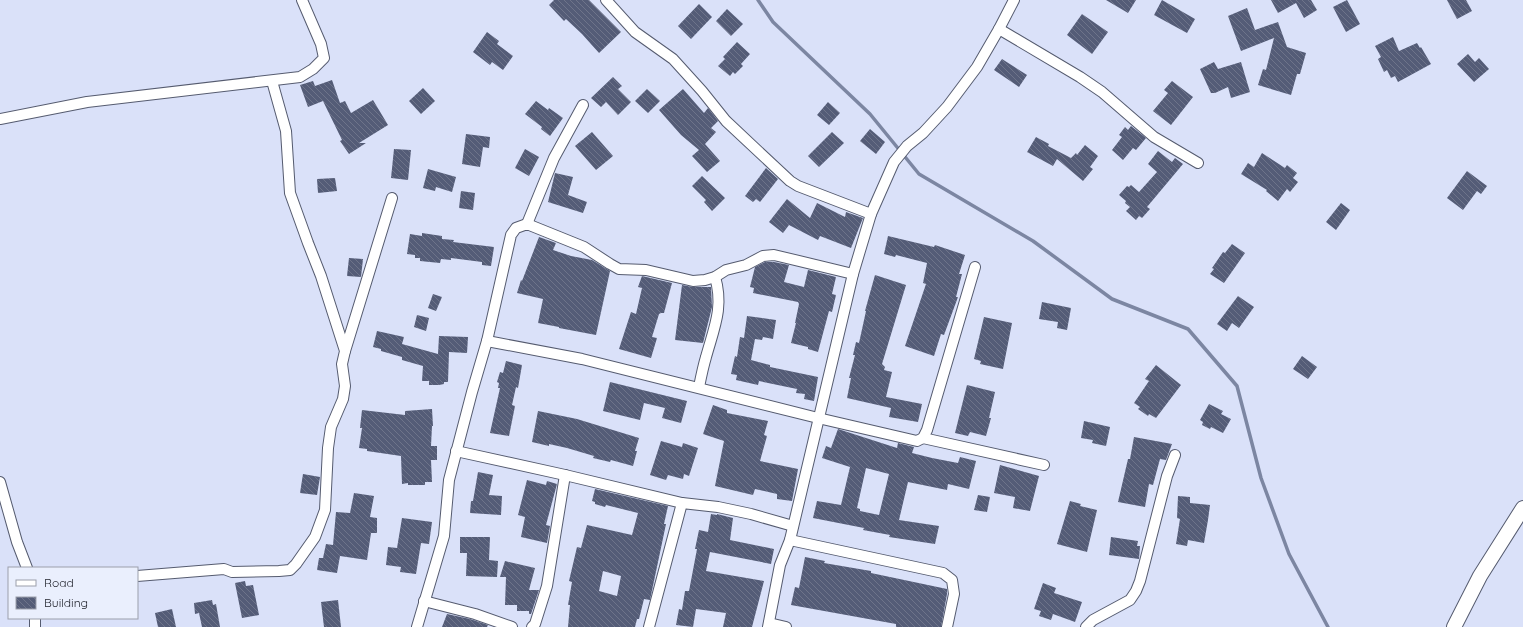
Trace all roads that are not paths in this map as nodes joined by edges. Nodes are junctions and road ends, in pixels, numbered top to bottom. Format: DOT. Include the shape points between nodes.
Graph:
graph roads {
  1 [pos="302,0"];
  2 [pos="606,0"];
  3 [pos="1014,0"];
  4 [pos="999,29"];
  5 [pos="272,81"];
  6 [pos="583,105"];
  7 [pos="0,119"];
  8 [pos="1198,162"];
  9 [pos="392,198"];
  10 [pos="871,214"];
  11 [pos="527,224"];
  12 [pos="975,267"];
  13 [pos="853,274"];
  14 [pos="715,277"];
  15 [pos="487,342"];
  16 [pos="345,351"];
  17 [pos="699,387"];
  18 [pos="818,418"];
  19 [pos="924,438"];
  20 [pos="456,451"];
  21 [pos="1175,455"];
  22 [pos="1044,465"];
  23 [pos="565,475"];
  24 [pos="0,482"];
  25 [pos="682,503"];
  26 [pos="1523,508"];
  27 [pos="793,526"];
  28 [pos="790,540"];
  29 [pos="27,567"];
  30 [pos="138,576"];
  31 [pos="424,601"];
  32 [pos="768,625"];
  33 [pos="417,627"];
  34 [pos="512,627"];
  35 [pos="532,627"];
  36 [pos="649,627"];
  37 [pos="786,627"];
  38 [pos="947,627"];
  39 [pos="1086,627"];
  40 [pos="1454,627"];
  1 -- 5 [label="street" via="322,44 324,58 300,77"];
  2 -- 10 [label="street" via="636,32 673,59 726,121 790,181"];
  3 -- 4 [label="street"];
  4 -- 8 [label="street" via="1080,77 1102,92 1154,137"];
  4 -- 10 [label="street" via="977,67 947,107 894,162"];
  5 -- 7 [label="street" via="87,102"];
  5 -- 16 [label="street" via="286,131 290,193"];
  6 -- 11 [label="street" via="554,158"];
  9 -- 16 [label="street"];
  10 -- 13 [label="street"];
  11 -- 14 [label="street" via="584,247 619,269 646,270 693,281"];
  11 -- 15 [label="street" via="516,228 511,235"];
  12 -- 19 [label="street"];
  13 -- 14 [label="street" via="774,255 763,256 746,265 726,270"];
  13 -- 18 [label="street"];
  14 -- 17 [label="street" via="719,290 718,310"];
  15 -- 17 [label="street" via="582,359"];
  15 -- 20 [label="street"];
  16 -- 30 [label="street" via="342,364 345,386 343,399 331,427 324,510 315,537 293,567 290,570 279,571 232,572 224,569"];
  17 -- 18 [label="street"];
  18 -- 19 [label="street" via="917,441"];
  18 -- 27 [label="street"];
  19 -- 22 [label="street"];
  20 -- 23 [label="street"];
  20 -- 31 [label="street" via="449,480 444,536"];
  21 -- 39 [label="street" via="1166,476 1136,591 1130,600 1093,620"];
  23 -- 25 [label="street"];
  23 -- 35 [label="street" via="547,586 536,624"];
  24 -- 29 [label="street"];
  25 -- 27 [label="street" via="718,507"];
  25 -- 36 [label="street"];
  26 -- 40 [label="street" via="1480,576"];
  27 -- 28 [label="street"];
  28 -- 32 [label="street" via="780,566"];
  28 -- 38 [label="street" via="943,573 952,580 954,594"];
  31 -- 33 [label="street"];
  31 -- 34 [label="street"];
  32 -- 37 [label="street"];
}
